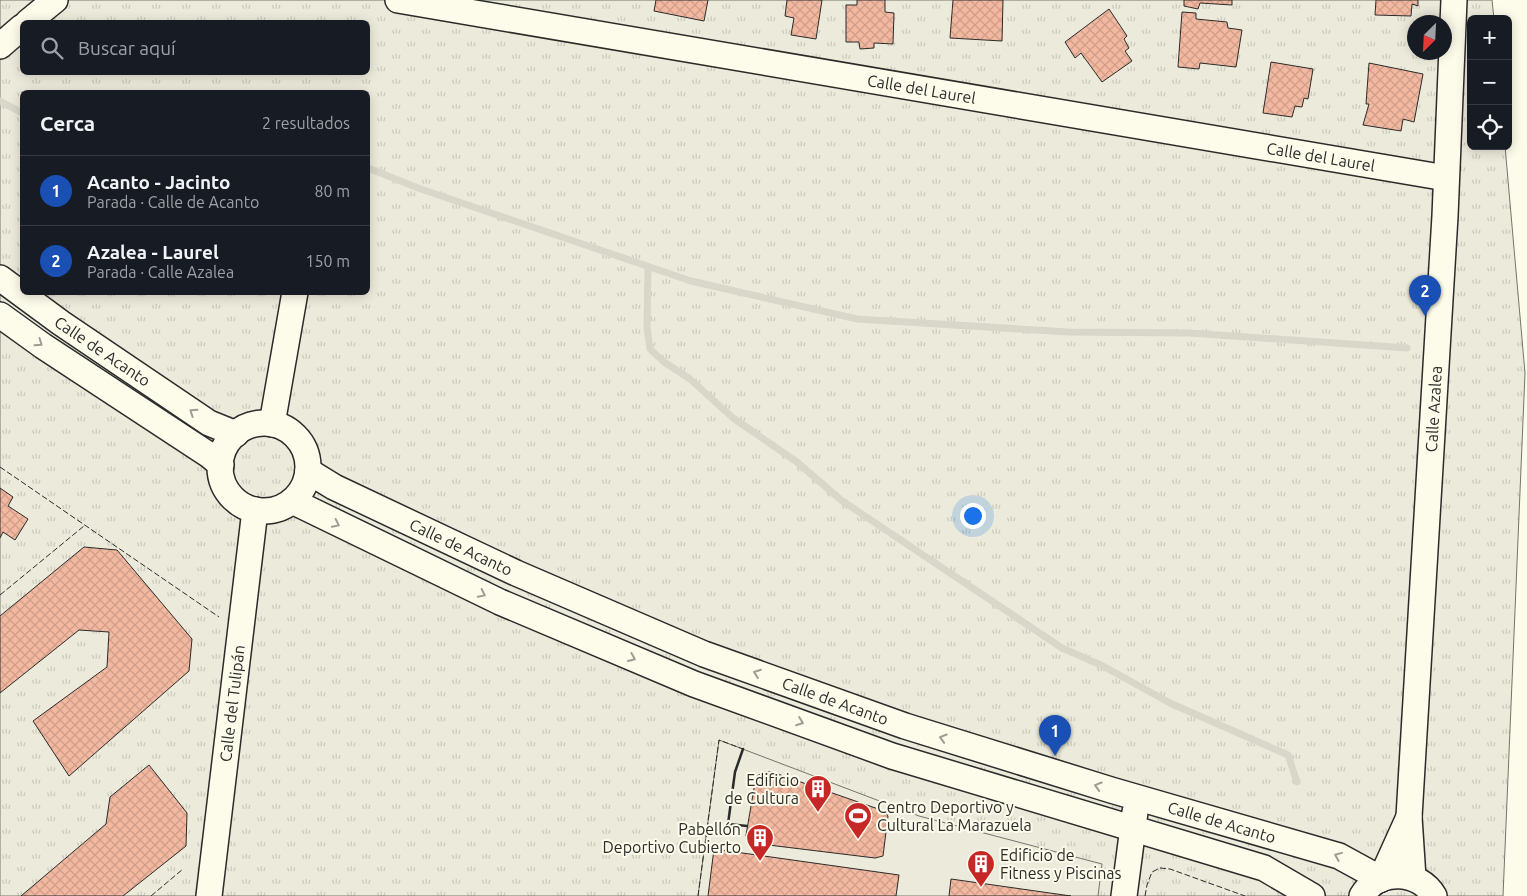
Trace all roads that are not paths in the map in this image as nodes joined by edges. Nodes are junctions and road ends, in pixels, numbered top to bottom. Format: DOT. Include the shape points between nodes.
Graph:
graph roads {
  1 [pos="54,0"];
  2 [pos="398,0"];
  3 [pos="1454,0"];
  4 [pos="30,20"];
  5 [pos="20,29"];
  6 [pos="0,46"];
  7 [pos="1446,178"];
  8 [pos="0,278"];
  9 [pos="20,293"];
  10 [pos="23,295"];
  11 [pos="294,295"];
  12 [pos="0,315"];
  13 [pos="272,424"];
  14 [pos="236,434"];
  15 [pos="221,465"];
  16 [pos="308,471"];
  17 [pos="292,501"];
  18 [pos="255,510"];
  19 [pos="1138,798"];
  20 [pos="1409,816"];
  21 [pos="1132,829"];
  22 [pos="1381,878"];
  23 [pos="1413,878"];
  24 [pos="208,896"];
  25 [pos="1124,896"];
  26 [pos="1312,896"];
  27 [pos="1362,896"];
  28 [pos="1434,896"];
  1 -- 4 [label="street"];
  2 -- 7 [label="street, Calle del Laurel"];
  3 -- 7 [label="street, Calle Azalea"];
  5 -- 6 [label="street"];
  7 -- 20 [label="street, Calle Azalea"];
  9 -- 8 [label="street, Calle de Acanto, one-way"];
  14 -- 10 [label="street, Calle de Acanto, one-way" via="209,423"];
  11 -- 13 [label="street"];
  12 -- 15 [label="street, Calle de Acanto, one-way"];
  13 -- 14 [label="street" via="259,424"];
  13 -- 16 [label="street" via="284,428 299,441 308,458"];
  14 -- 15 [label="street" via="228,443"];
  15 -- 18 [label="street" via="226,489 243,506"];
  16 -- 17 [label="street" via="303,488"];
  19 -- 16 [label="street, Calle de Acanto, one-way" via="905,726 704,654 516,573 334,487"];
  17 -- 18 [label="street" via="281,508"];
  17 -- 21 [label="street, Calle de Acanto, one-way" via="500,602 694,684 892,756"];
  18 -- 24 [label="street, Calle del Tulipán"];
  19 -- 21 [label="street"];
  22 -- 19 [label="street, Calle de Acanto, one-way" via="1339,856"];
  20 -- 22 [label="street, Calle Azalea"];
  20 -- 23 [label="street, Calle Azalea"];
  21 -- 25 [label="street"];
  21 -- 26 [label="street, Calle de Acanto" via="1264,868"];
  22 -- 23 [label="street" via="1392,875"];
  22 -- 27 [label="street"];
  23 -- 28 [label="street" via="1425,884"];
}
